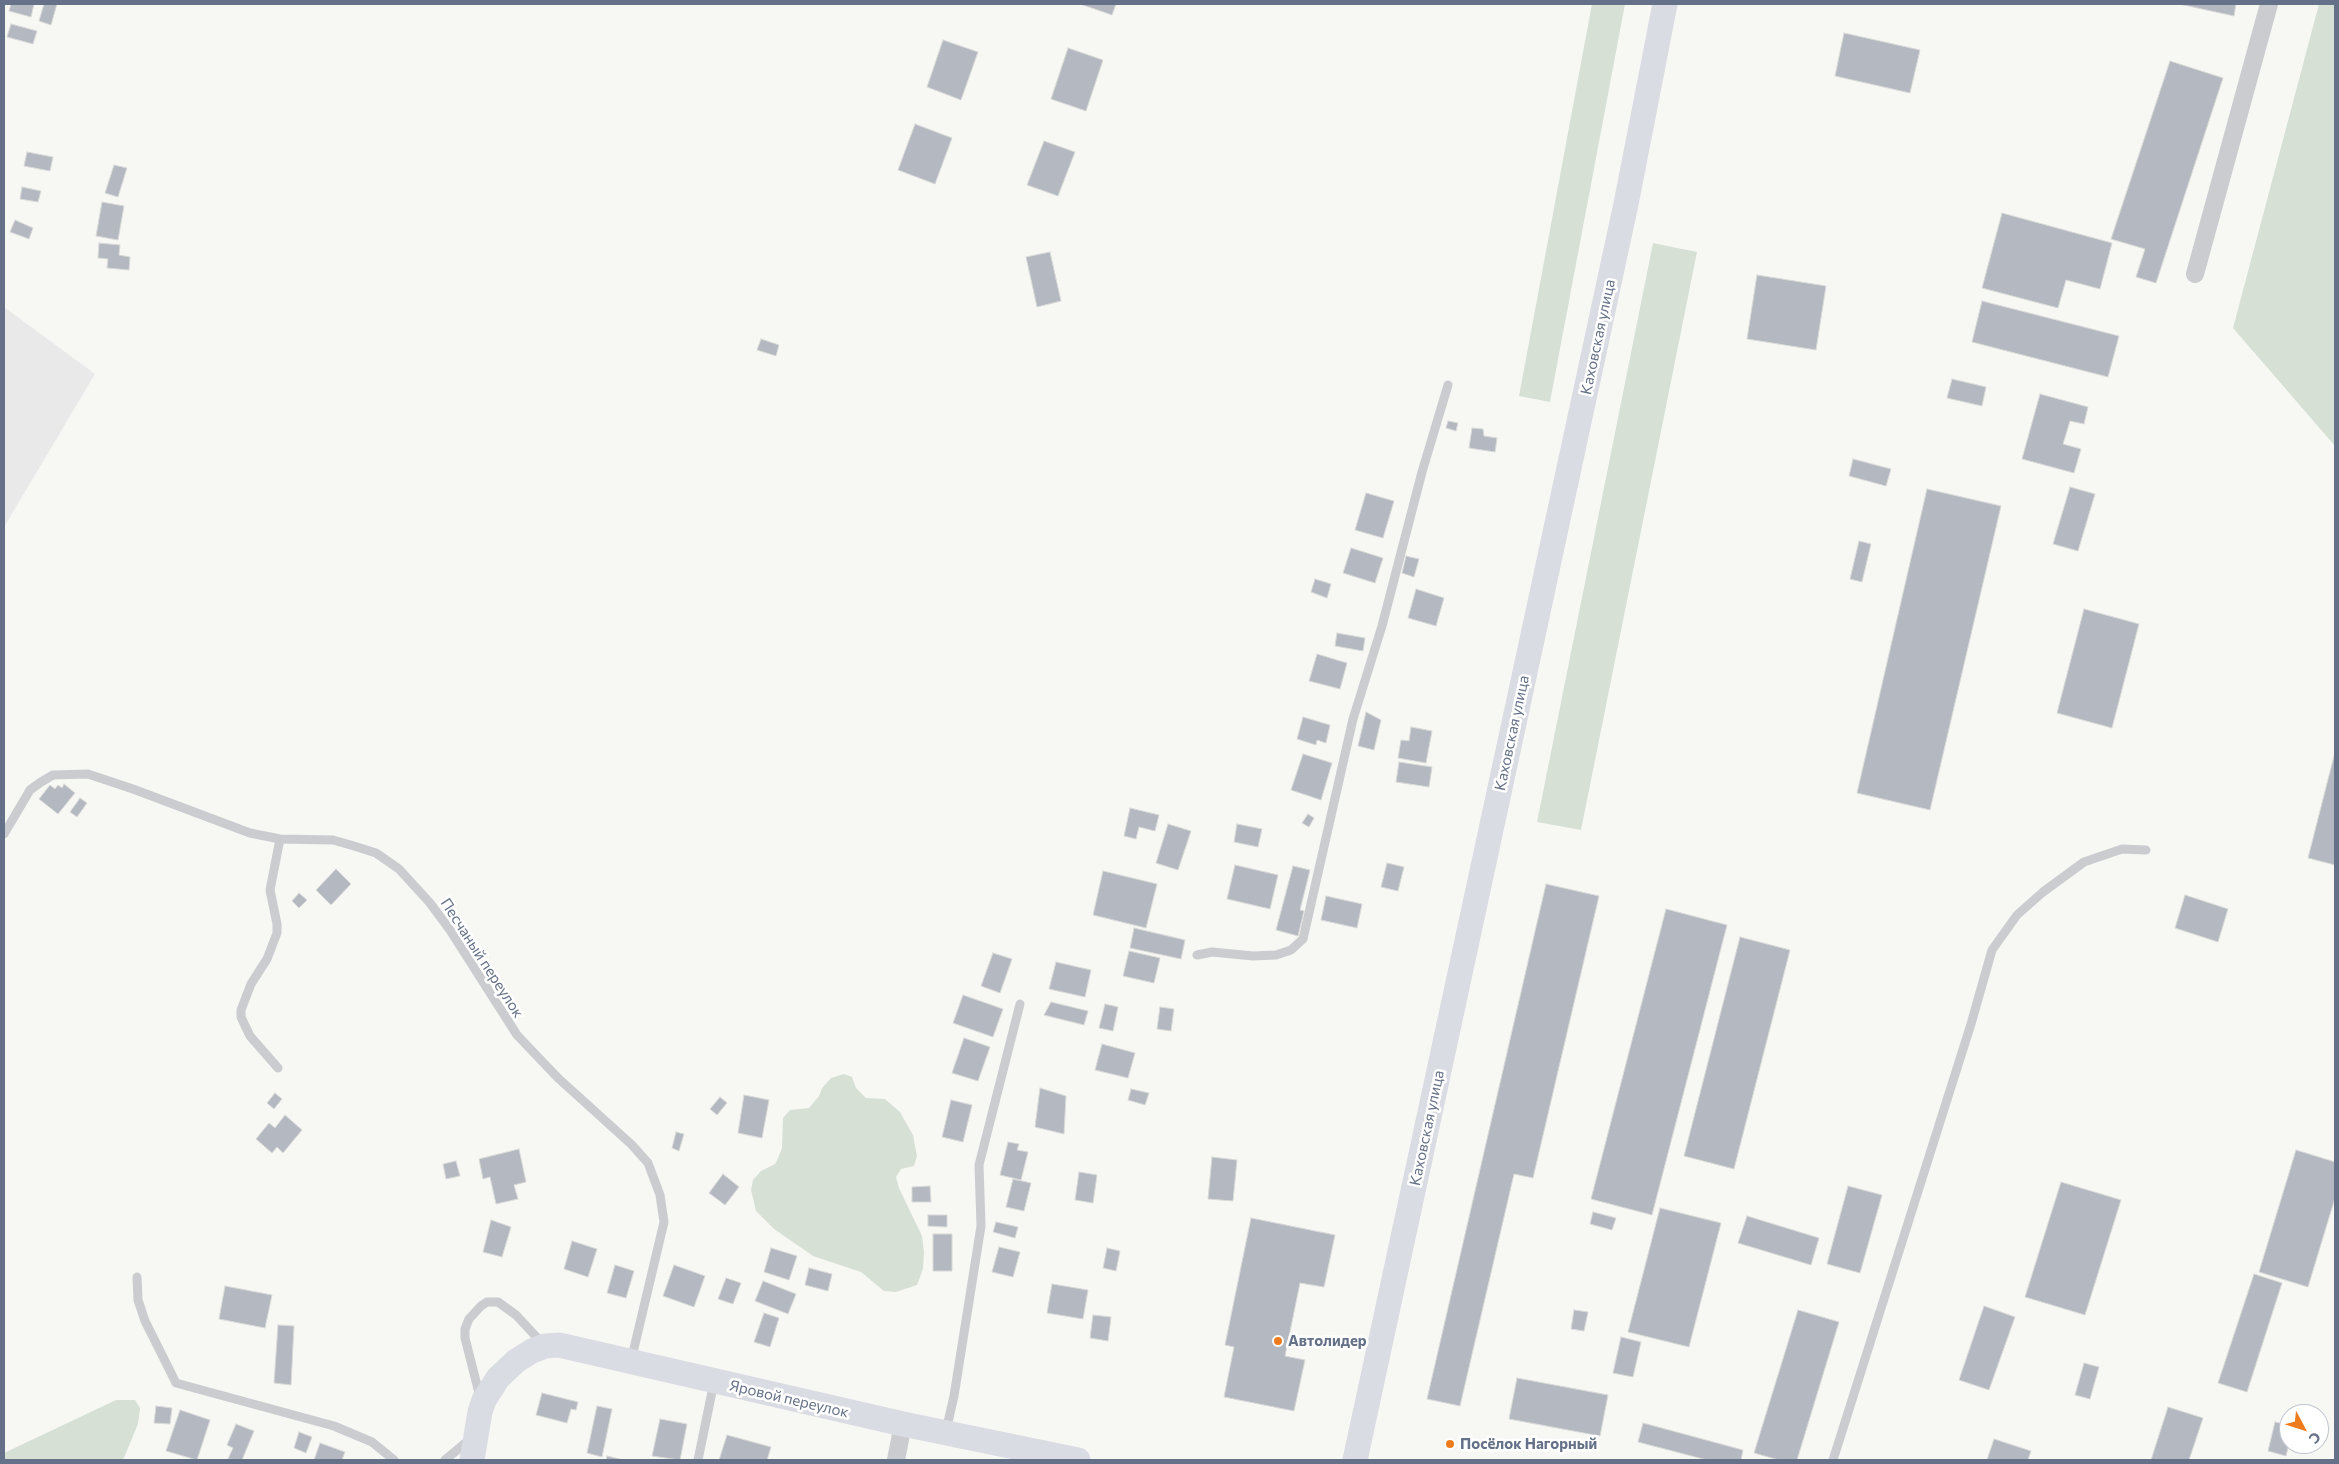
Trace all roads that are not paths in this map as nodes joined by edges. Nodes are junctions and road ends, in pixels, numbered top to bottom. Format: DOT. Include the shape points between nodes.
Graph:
graph roads {
  1 [pos="1665,4"];
  2 [pos="2268,4"];
  3 [pos="2195,274"];
  4 [pos="1448,385"];
  5 [pos="4,834"];
  6 [pos="280,839"];
  7 [pos="2146,850"];
  8 [pos="1197,955"];
  9 [pos="1020,1004"];
  10 [pos="278,1068"];
  11 [pos="137,1277"];
  12 [pos="545,1346"];
  13 [pos="631,1363"];
  14 [pos="714,1382"];
  15 [pos="483,1405"];
  16 [pos="903,1424"];
  17 [pos="946,1432"];
  18 [pos="475,1435"];
  19 [pos="394,1460"];
  20 [pos="445,1460"];
  21 [pos="472,1460"];
  22 [pos="698,1460"];
  23 [pos="896,1460"];
  24 [pos="1078,1460"];
  25 [pos="1355,1460"];
  26 [pos="1833,1460"];
  1 -- 25 [label="main road, Каховская улица" via="1612,270"];
  2 -- 3 [label="street"];
  4 -- 8 [label="lane" via="1354,719 1303,939 1292,950 1276,955 1212,952"];
  5 -- 6 [label="lane, Песчаный переулок" via="30,790 53,775 88,774 223,824"];
  6 -- 10 [label="lane" via="270,890 277,933 241,1010 250,1036"];
  6 -- 13 [label="lane, Песчаный переулок" via="333,840 376,854 399,869 450,930 516,1035 648,1163 662,1202 664,1222"];
  7 -- 26 [label="lane" via="2122,849 2084,862 2017,915 1992,950"];
  9 -- 17 [label="lane" via="979,1166 981,1226"];
  11 -- 19 [label="lane" via="138,1300 145,1321 176,1382 334,1426 372,1442"];
  12 -- 13 [label="main road, Яровой переулок" via="577,1348"];
  12 -- 15 [label="main road" via="507,1369 491,1388"];
  12 -- 15 [label="lane" via="516,1315 498,1302 487,1302 481,1306 469,1320 465,1338"];
  13 -- 14 [label="main road, Яровой переулок"];
  14 -- 16 [label="main road, Яровой переулок"];
  14 -- 22 [label="lane"];
  15 -- 18 [label="main road"];
  16 -- 17 [label="main road, Яровой переулок"];
  16 -- 23 [label="street"];
  17 -- 24 [label="main road, Яровой переулок"];
  18 -- 20 [label="lane"];
  18 -- 21 [label="main road"];
}
